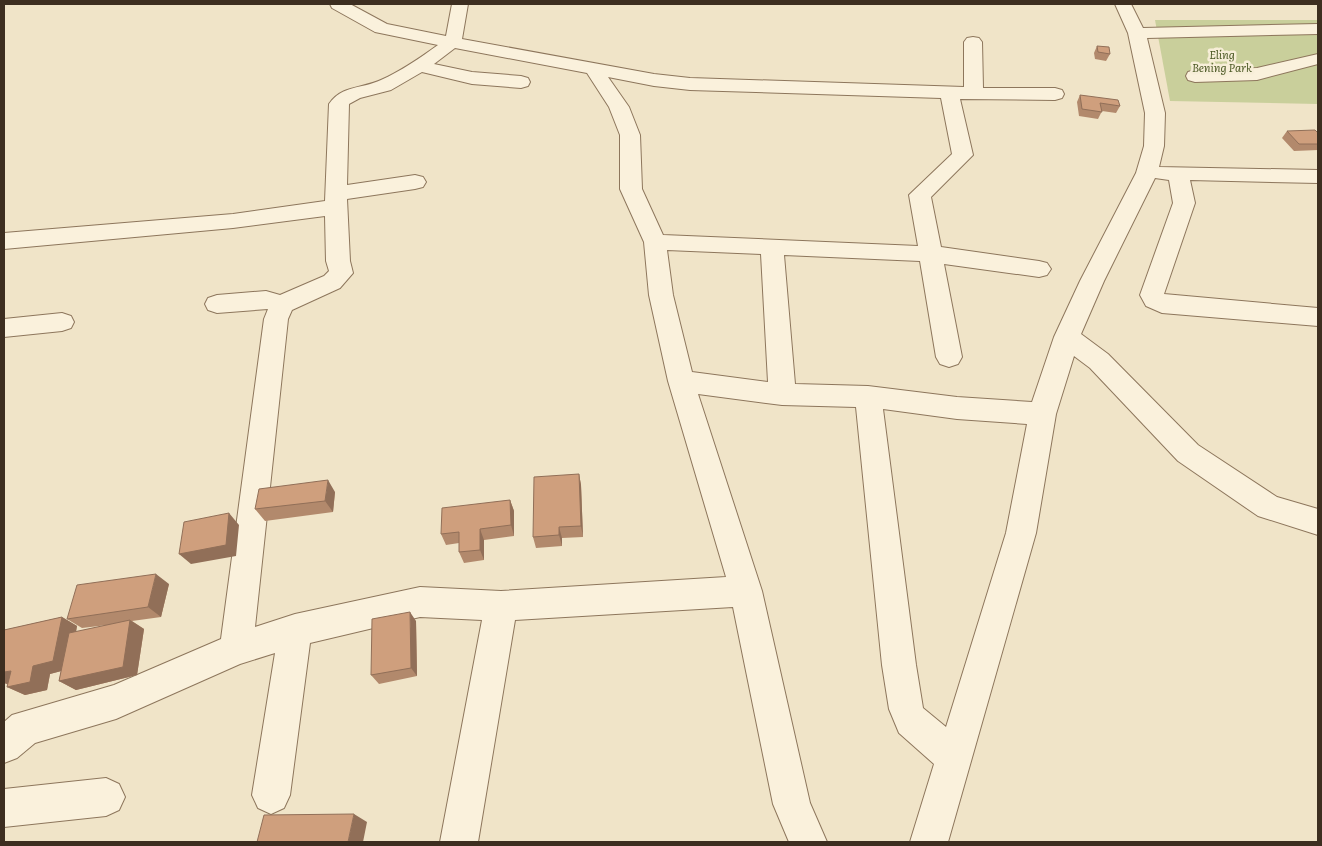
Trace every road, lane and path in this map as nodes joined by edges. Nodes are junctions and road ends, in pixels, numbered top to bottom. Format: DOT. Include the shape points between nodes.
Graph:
graph roads {
  1 [pos="338,4"];
  2 [pos="460,4"];
  3 [pos="1123,4"];
  4 [pos="1318,29"];
  5 [pos="1137,33"];
  6 [pos="452,41"];
  7 [pos="974,42"];
  8 [pos="1318,59"];
  9 [pos="418,66"];
  10 [pos="592,67"];
  11 [pos="1196,76"];
  12 [pos="521,82"];
  13 [pos="949,94"];
  14 [pos="974,94"];
  15 [pos="1055,94"];
  16 [pos="1147,173"];
  17 [pos="1178,173"];
  18 [pos="1318,176"];
  19 [pos="415,182"];
  20 [pos="336,200"];
  21 [pos="4,241"];
  22 [pos="655,242"];
  23 [pos="772,246"];
  24 [pos="932,254"];
  25 [pos="1039,269"];
  26 [pos="217,304"];
  27 [pos="282,304"];
  28 [pos="1318,317"];
  29 [pos="62,322"];
  30 [pos="4,328"];
  31 [pos="1067,337"];
  32 [pos="949,357"];
  33 [pos="682,382"];
  34 [pos="782,394"];
  35 [pos="868,397"];
  36 [pos="1042,414"];
  37 [pos="1318,522"];
  38 [pos="746,591"];
  39 [pos="501,606"];
  40 [pos="295,630"];
  41 [pos="236,649"];
  42 [pos="4,745"];
  43 [pos="954,757"];
  44 [pos="271,796"];
  45 [pos="106,797"];
  46 [pos="4,808"];
  47 [pos="459,842"];
  48 [pos="808,842"];
  49 [pos="929,842"];
  1 -- 6 [label="street" via="381,28"];
  2 -- 6 [label="street"];
  3 -- 5 [label="street"];
  4 -- 5 [label="street"];
  5 -- 16 [label="street" via="1155,113 1154,146"];
  6 -- 9 [label="street"];
  6 -- 10 [label="street"];
  7 -- 14 [label="street"];
  8 -- 11 [label="street" via="1257,74"];
  9 -- 12 [label="street" via="472,78"];
  9 -- 20 [label="street" via="384,86 341,99"];
  10 -- 13 [label="street" via="690,84"];
  10 -- 22 [label="street" via="619,107 630,135 631,189"];
  13 -- 14 [label="street"];
  13 -- 24 [label="street" via="963,155 920,195"];
  14 -- 15 [label="street"];
  16 -- 17 [label="street"];
  16 -- 31 [label="street"];
  17 -- 18 [label="street"];
  17 -- 28 [label="street" via="1184,203 1152,295 1155,300 1162,304"];
  19 -- 20 [label="street"];
  20 -- 21 [label="street" via="233,221"];
  20 -- 27 [label="street" via="341,272 332,282"];
  22 -- 23 [label="street"];
  22 -- 33 [label="street" via="660,298"];
  23 -- 24 [label="street"];
  23 -- 34 [label="street"];
  24 -- 25 [label="street"];
  24 -- 32 [label="street"];
  26 -- 27 [label="street" via="266,300"];
  27 -- 41 [label="street" via="276,319"];
  29 -- 30 [label="street"];
  31 -- 36 [label="street"];
  31 -- 37 [label="street" via="1099,361 1188,453 1268,507"];
  33 -- 34 [label="street"];
  33 -- 38 [label="street"];
  34 -- 35 [label="street"];
  35 -- 36 [label="street"];
  35 -- 43 [label="street" via="906,709 911,721"];
  36 -- 43 [label="street" via="1021,533"];
  38 -- 39 [label="street"];
  38 -- 48 [label="street" via="792,804"];
  39 -- 40 [label="street" via="420,602"];
  39 -- 47 [label="street"];
  40 -- 41 [label="street"];
  40 -- 44 [label="street"];
  41 -- 42 [label="street" via="116,702 25,728"];
  43 -- 49 [label="street"];
  45 -- 46 [label="street"];
}
